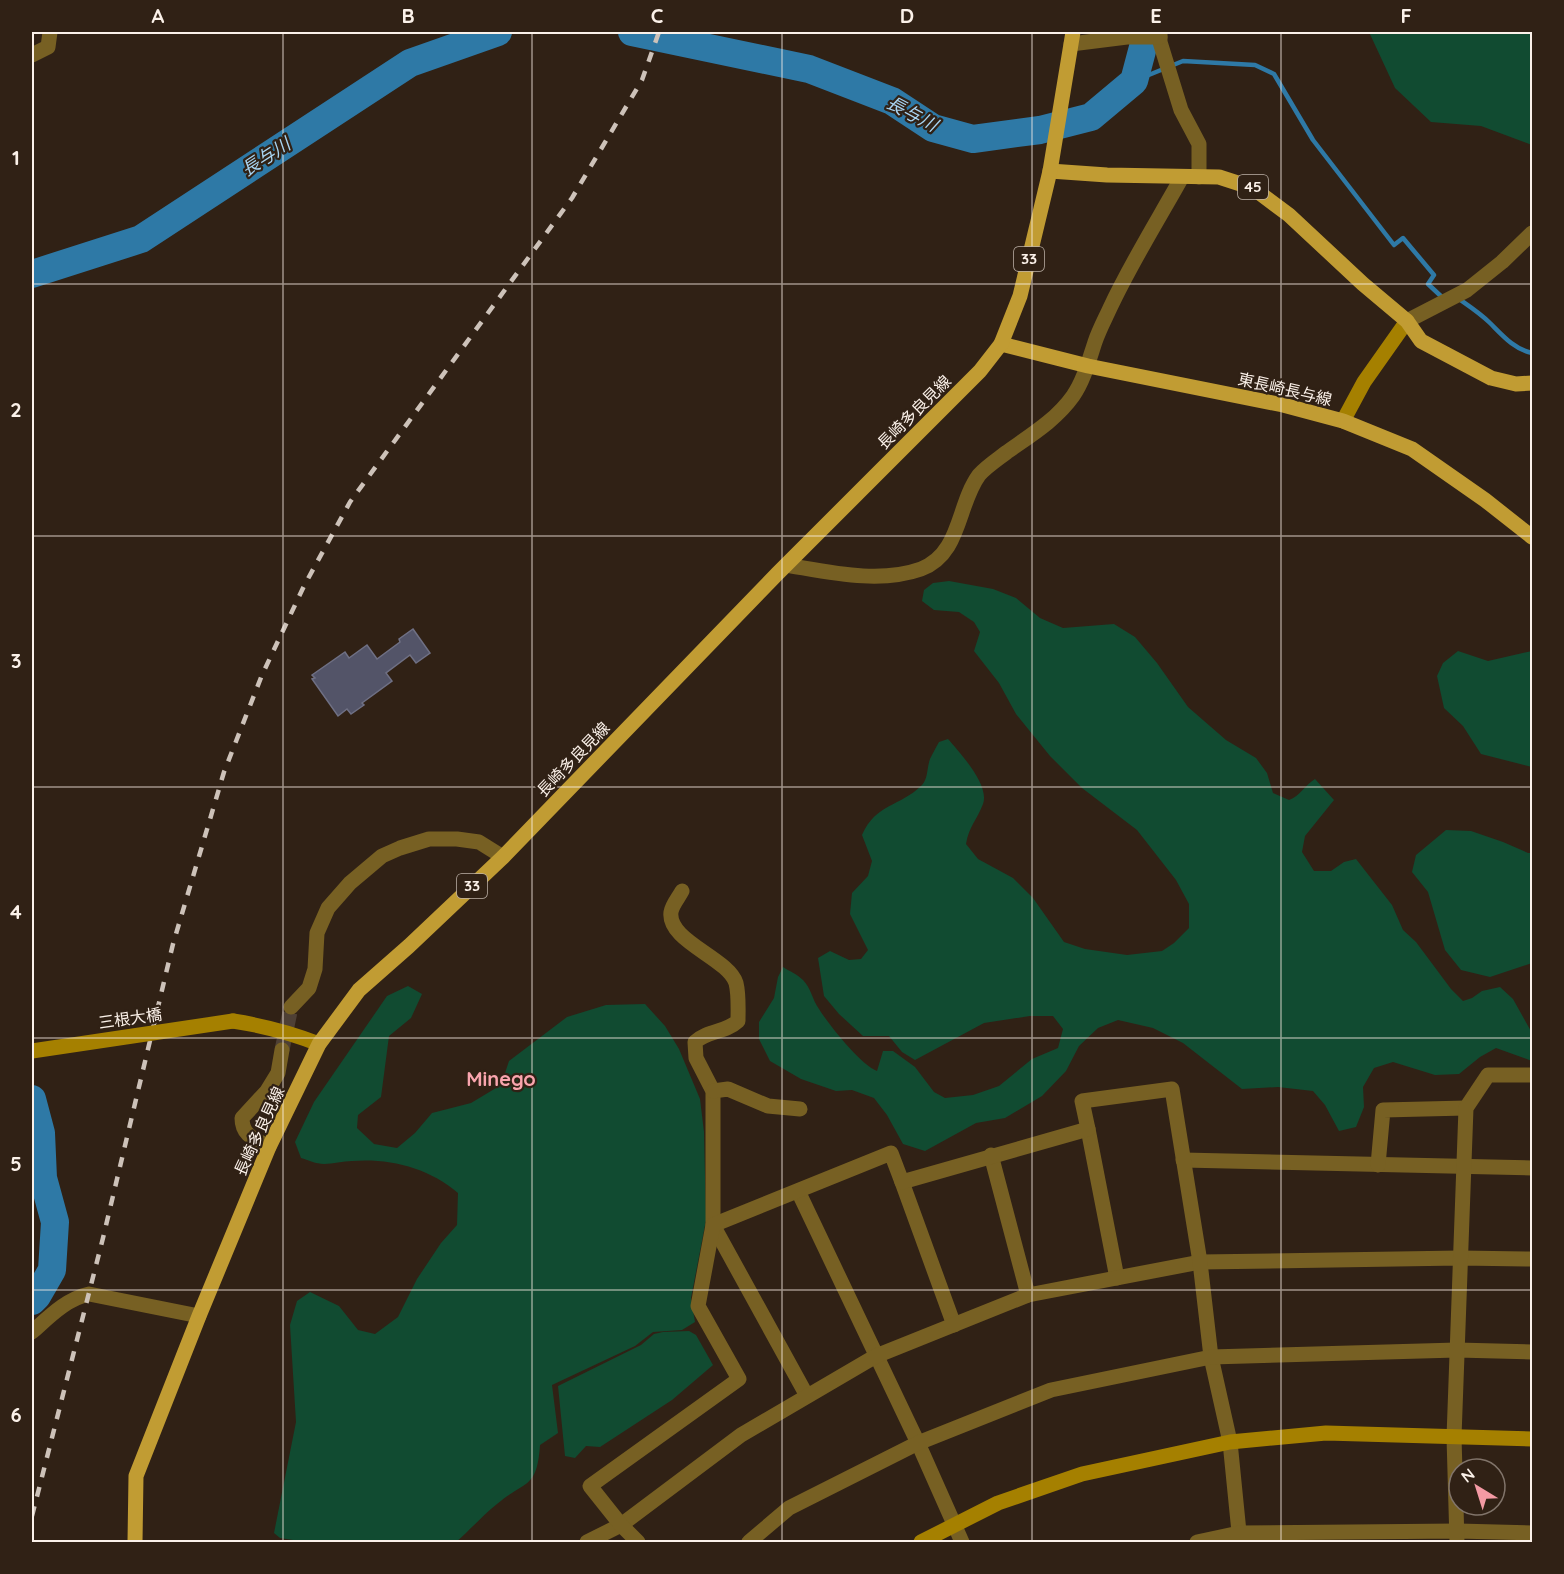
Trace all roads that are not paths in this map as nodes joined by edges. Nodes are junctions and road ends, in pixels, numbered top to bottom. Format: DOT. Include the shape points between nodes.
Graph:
graph roads {
  1 [pos="50,32"];
  2 [pos="1160,35"];
  3 [pos="1072,38"];
  4 [pos="32,56"];
  5 [pos="1050,171"];
  6 [pos="1182,177"];
  7 [pos="1199,177"];
  8 [pos="1533,233"];
  9 [pos="1407,321"];
  10 [pos="1001,344"];
  11 [pos="1088,366"];
  12 [pos="1533,383"];
  13 [pos="1343,421"];
  14 [pos="1533,537"];
  15 [pos="786,565"];
  16 [pos="503,856"];
  17 [pos="682,891"];
  18 [pos="291,1007"];
  19 [pos="319,1044"];
  20 [pos="282,1050"];
  21 [pos="32,1051"];
  22 [pos="1533,1075"];
  23 [pos="713,1091"];
  24 [pos="1466,1108"];
  25 [pos="800,1109"];
  26 [pos="1088,1129"];
  27 [pos="269,1147"];
  28 [pos="991,1155"];
  29 [pos="1183,1160"];
  30 [pos="1378,1165"];
  31 [pos="1464,1167"];
  32 [pos="1533,1168"];
  33 [pos="902,1182"];
  34 [pos="798,1191"];
  35 [pos="713,1225"];
  36 [pos="1460,1258"];
  37 [pos="1533,1259"];
  38 [pos="1200,1262"];
  39 [pos="1117,1278"];
  40 [pos="1028,1295"];
  41 [pos="199,1316"];
  42 [pos="954,1325"];
  43 [pos="32,1332"];
  44 [pos="1457,1350"];
  45 [pos="1533,1352"];
  46 [pos="876,1356"];
  47 [pos="1211,1356"];
  48 [pos="807,1396"];
  49 [pos="1454,1437"];
  50 [pos="1533,1439"];
  51 [pos="1230,1442"];
  52 [pos="918,1443"];
  53 [pos="621,1525"];
  54 [pos="954,1526"];
  55 [pos="1533,1533"];
  56 [pos="1458,1537"];
  57 [pos="1240,1538"];
  58 [pos="135,1542"];
  59 [pos="587,1542"];
  60 [pos="638,1542"];
  61 [pos="749,1542"];
  62 [pos="921,1542"];
  63 [pos="962,1542"];
  64 [pos="1197,1542"];
  1 -- 4 [label="street" via="48,47"];
  2 -- 3 [label="street"];
  2 -- 7 [label="street" via="1181,110 1199,144"];
  3 -- 5 [label="main road, 長崎多良見線 / 33"];
  5 -- 6 [label="main road, 45"];
  5 -- 10 [label="main road, 長崎多良見線 / 33" via="1020,296"];
  6 -- 7 [label="main road, 45"];
  6 -- 11 [label="street" via="1112,303"];
  7 -- 9 [label="main road, 45" via="1219,177 1253,188 1289,215"];
  8 -- 9 [label="street" via="1467,290"];
  9 -- 12 [label="main road, 45" via="1421,341 1491,378 1516,384"];
  9 -- 13 [label="street" via="1364,382"];
  10 -- 11 [label="main road, 東長崎長与線"];
  10 -- 15 [label="main road, 長崎多良見線 / 33" via="980,371"];
  11 -- 13 [label="main road, 東長崎長与線" via="1284,405"];
  11 -- 15 [label="street" via="1074,395 1055,418 980,475 951,543 938,560 922,569 892,576 838,574"];
  13 -- 14 [label="main road, 東長崎長与線" via="1412,449"];
  15 -- 16 [label="main road, 長崎多良見線 / 33"];
  16 -- 18 [label="street" via="479,842 457,839 429,839 382,856 328,908 317,933 315,969 309,988"];
  16 -- 19 [label="main road, 長崎多良見線 / 33" via="359,990"];
  17 -- 23 [label="street" via="671,911 672,922 690,944 720,964 735,982 738,1021 731,1028 702,1035 695,1042 696,1058"];
  19 -- 21 [label="street, 三根大橋, bridge" via="290,1032 233,1021"];
  19 -- 27 [label="main road, 長崎多良見線 / 33"];
  20 -- 27 [label="street" via="278,1073 242,1118 247,1134"];
  22 -- 24 [label="street" via="1488,1075"];
  23 -- 25 [label="street" via="728,1089 768,1106"];
  23 -- 35 [label="street"];
  24 -- 30 [label="street" via="1383,1110"];
  24 -- 31 [label="street"];
  26 -- 28 [label="street"];
  26 -- 29 [label="street" via="1082,1101 1172,1089"];
  26 -- 39 [label="street"];
  27 -- 41 [label="main road, 長崎多良見線 / 33"];
  28 -- 33 [label="street"];
  28 -- 40 [label="street"];
  29 -- 30 [label="street"];
  29 -- 38 [label="street"];
  30 -- 31 [label="street"];
  31 -- 32 [label="street"];
  31 -- 36 [label="street"];
  33 -- 34 [label="street" via="891,1153"];
  33 -- 42 [label="street"];
  34 -- 35 [label="street"];
  34 -- 46 [label="street"];
  35 -- 48 [label="street"];
  35 -- 53 [label="street" via="698,1306 739,1379 590,1486"];
  36 -- 37 [label="street"];
  36 -- 38 [label="street"];
  36 -- 44 [label="street"];
  38 -- 39 [label="street"];
  38 -- 47 [label="street"];
  39 -- 40 [label="street"];
  40 -- 42 [label="street"];
  41 -- 43 [label="street" via="89,1294 60,1307"];
  41 -- 58 [label="main road, 長崎多良見線 / 33" via="136,1476"];
  42 -- 46 [label="street"];
  44 -- 45 [label="street"];
  44 -- 47 [label="street"];
  44 -- 49 [label="street"];
  46 -- 48 [label="street"];
  46 -- 52 [label="street"];
  47 -- 51 [label="street"];
  47 -- 52 [label="street" via="1051,1390"];
  48 -- 53 [label="street" via="741,1435"];
  49 -- 50 [label="street"];
  49 -- 51 [label="street" via="1326,1433"];
  49 -- 56 [label="street"];
  51 -- 54 [label="street" via="1082,1474 998,1503"];
  51 -- 57 [label="street"];
  52 -- 54 [label="street"];
  52 -- 61 [label="street" via="789,1508"];
  53 -- 59 [label="street"];
  53 -- 60 [label="street"];
  54 -- 62 [label="street"];
  54 -- 63 [label="street"];
  55 -- 56 [label="street"];
  56 -- 57 [label="street"];
  57 -- 64 [label="street"];
}
